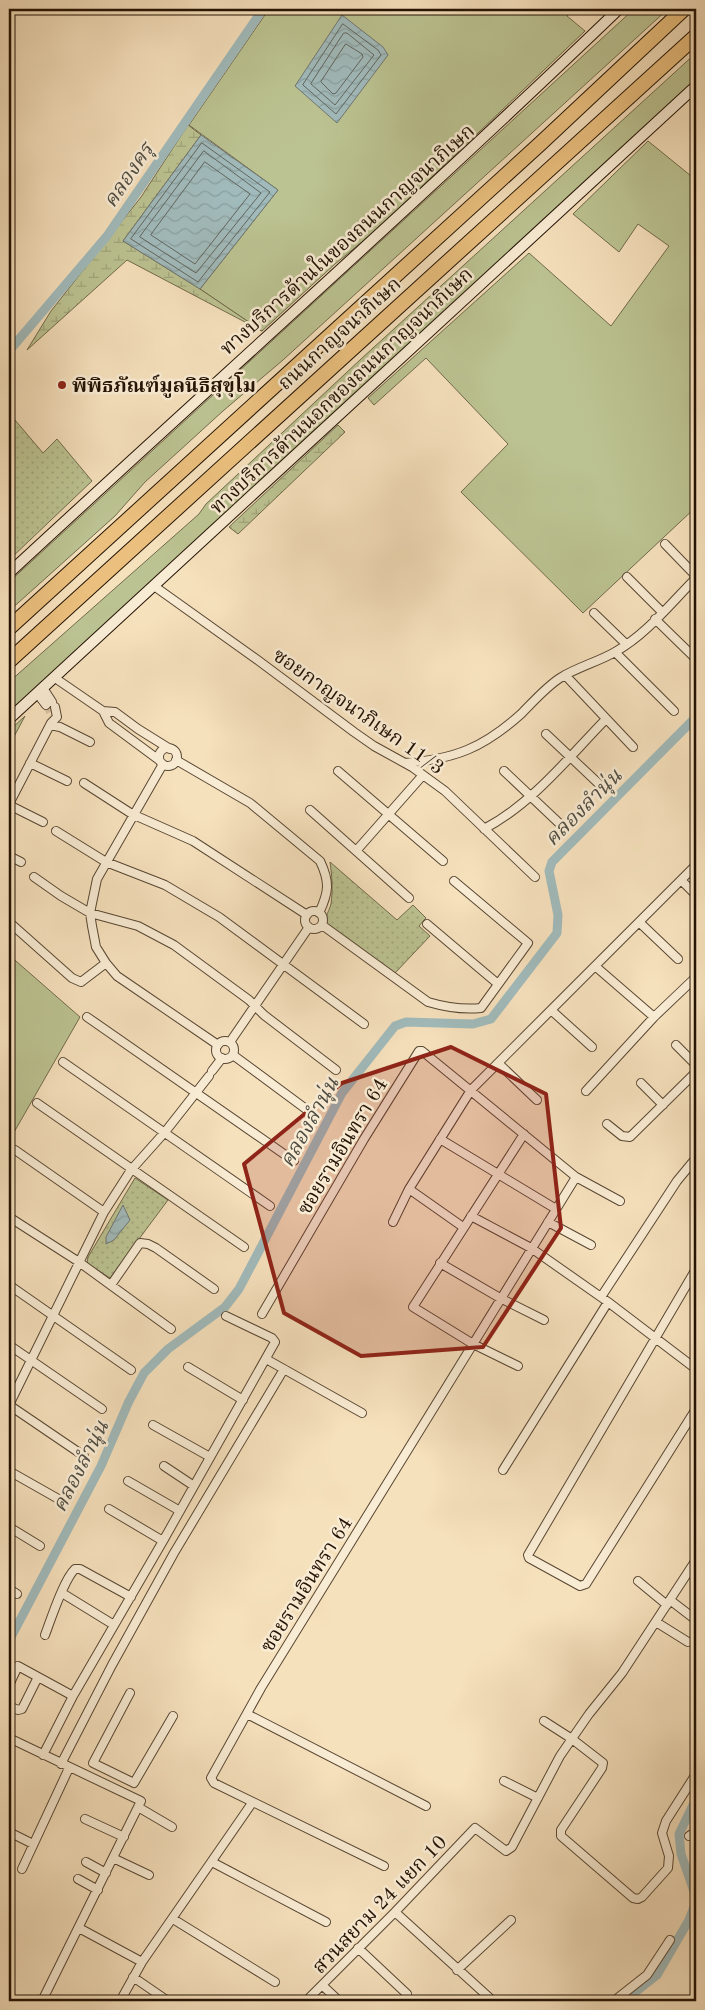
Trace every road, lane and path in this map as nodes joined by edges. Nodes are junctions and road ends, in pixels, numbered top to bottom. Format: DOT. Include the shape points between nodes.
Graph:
graph roads {
  1 [pos="619,9"];
  2 [pos="684,9"];
  3 [pos="696,36"];
  4 [pos="696,86"];
  5 [pos="665,544"];
  6 [pos="9,573"];
  7 [pos="627,577"];
  8 [pos="695,581"];
  9 [pos="154,586"];
  10 [pos="662,612"];
  11 [pos="594,613"];
  12 [pos="655,620"];
  13 [pos="9,628"];
  14 [pos="626,644"];
  15 [pos="615,652"];
  16 [pos="696,659"];
  17 [pos="9,661"];
  18 [pos="565,675"];
  19 [pos="55,678"];
  20 [pos="40,691"];
  21 [pos="103,711"];
  22 [pos="674,711"];
  23 [pos="9,719"];
  24 [pos="606,719"];
  25 [pos="50,724"];
  26 [pos="546,734"];
  27 [pos="90,742"];
  28 [pos="634,747"];
  29 [pos="170,749"];
  30 [pos="570,757"];
  31 [pos="176,760"];
  32 [pos="161,762"];
  33 [pos="30,763"];
  34 [pos="405,763"];
  35 [pos="338,771"];
  36 [pos="504,771"];
  37 [pos="423,775"];
  38 [pos="67,781"];
  39 [pos="84,783"];
  40 [pos="598,783"];
  41 [pos="532,796"];
  42 [pos="9,804"];
  43 [pos="310,810"];
  44 [pos="132,814"];
  45 [pos="389,814"];
  46 [pos="43,822"];
  47 [pos="560,824"];
  48 [pos="484,828"];
  49 [pos="56,831"];
  50 [pos="356,851"];
  51 [pos="9,856"];
  52 [pos="443,861"];
  53 [pos="21,862"];
  54 [pos="106,862"];
  55 [pos="696,865"];
  56 [pos="34,877"];
  57 [pos="534,877"];
  58 [pos="681,880"];
  59 [pos="454,881"];
  60 [pos="696,895"];
  61 [pos="409,898"];
  62 [pos="90,913"];
  63 [pos="320,913"];
  64 [pos="307,915"];
  65 [pos="9,922"];
  66 [pos="639,922"];
  67 [pos="427,924"];
  68 [pos="322,926"];
  69 [pos="310,927"];
  70 [pos="678,959"];
  71 [pos="106,963"];
  72 [pos="284,965"];
  73 [pos="595,966"];
  74 [pos="696,977"];
  75 [pos="498,984"];
  76 [pos="255,1006"];
  77 [pos="551,1010"];
  78 [pos="87,1017"];
  79 [pos="654,1018"];
  80 [pos="364,1024"];
  81 [pos="230,1042"];
  82 [pos="218,1045"];
  83 [pos="676,1045"];
  84 [pos="592,1047"];
  85 [pos="232,1055"];
  86 [pos="222,1058"];
  87 [pos="63,1062"];
  88 [pos="498,1063"];
  89 [pos="696,1065"];
  90 [pos="336,1070"];
  91 [pos="696,1072"];
  92 [pos="641,1083"];
  93 [pos="471,1090"];
  94 [pos="586,1091"];
  95 [pos="195,1092"];
  96 [pos="537,1100"];
  97 [pos="37,1103"];
  98 [pos="663,1105"];
  99 [pos="310,1112"];
  100 [pos="607,1124"];
  101 [pos="165,1132"];
  102 [pos="524,1134"];
  103 [pos="440,1139"];
  104 [pos="15,1150"];
  105 [pos="696,1158"];
  106 [pos="294,1161"];
  107 [pos="131,1170"];
  108 [pos="498,1173"];
  109 [pos="576,1176"];
  110 [pos="409,1189"];
  111 [pos="620,1201"];
  112 [pos="270,1206"];
  113 [pos="556,1209"];
  114 [pos="104,1212"];
  115 [pos="471,1216"];
  116 [pos="9,1217"];
  117 [pos="393,1222"];
  118 [pos="548,1222"];
  119 [pos="464,1227"];
  120 [pos="591,1246"];
  121 [pos="244,1247"];
  122 [pos="531,1248"];
  123 [pos="79,1262"];
  124 [pos="440,1263"];
  125 [pos="696,1268"];
  126 [pos="9,1285"];
  127 [pos="111,1285"];
  128 [pos="214,1289"];
  129 [pos="601,1297"];
  130 [pos="500,1298"];
  131 [pos="608,1302"];
  132 [pos="262,1314"];
  133 [pos="54,1315"];
  134 [pos="226,1316"];
  135 [pos="544,1320"];
  136 [pos="171,1328"];
  137 [pos="656,1337"];
  138 [pos="472,1344"];
  139 [pos="9,1345"];
  140 [pos="266,1359"];
  141 [pos="31,1362"];
  142 [pos="518,1366"];
  143 [pos="188,1367"];
  144 [pos="696,1369"];
  145 [pos="131,1370"];
  146 [pos="284,1370"];
  147 [pos="243,1400"];
  148 [pos="9,1405"];
  149 [pos="102,1409"];
  150 [pos="696,1409"];
  151 [pos="362,1412"];
  152 [pos="153,1425"];
  153 [pos="84,1456"];
  154 [pos="210,1457"];
  155 [pos="164,1466"];
  156 [pos="503,1470"];
  157 [pos="9,1471"];
  158 [pos="128,1482"];
  159 [pos="194,1486"];
  160 [pos="62,1501"];
  161 [pos="110,1509"];
  162 [pos="180,1511"];
  163 [pos="9,1527"];
  164 [pos="163,1541"];
  165 [pos="40,1546"];
  166 [pos="696,1560"];
  167 [pos="638,1581"];
  168 [pos="9,1589"];
  169 [pos="62,1593"];
  170 [pos="17,1594"];
  171 [pos="131,1596"];
  172 [pos="669,1602"];
  173 [pos="696,1620"];
  174 [pos="656,1622"];
  175 [pos="114,1625"];
  176 [pos="44,1635"];
  177 [pos="688,1642"];
  178 [pos="38,1677"];
  179 [pos="9,1685"];
  180 [pos="130,1693"];
  181 [pos="73,1696"];
  182 [pos="9,1706"];
  183 [pos="246,1714"];
  184 [pos="173,1716"];
  185 [pos="544,1721"];
  186 [pos="9,1738"];
  187 [pos="572,1739"];
  188 [pos="44,1755"];
  189 [pos="92,1763"];
  190 [pos="61,1764"];
  191 [pos="69,1768"];
  192 [pos="696,1774"];
  193 [pos="88,1777"];
  194 [pos="504,1781"];
  195 [pos="538,1798"];
  196 [pos="252,1803"];
  197 [pos="426,1806"];
  198 [pos="138,1807"];
  199 [pos="84,1819"];
  200 [pos="172,1826"];
  201 [pos="9,1832"];
  202 [pos="124,1837"];
  203 [pos="33,1844"];
  204 [pos="113,1858"];
  205 [pos="86,1862"];
  206 [pos="212,1862"];
  207 [pos="384,1866"];
  208 [pos="22,1869"];
  209 [pos="106,1873"];
  210 [pos="149,1875"];
  211 [pos="78,1879"];
  212 [pos="98,1890"];
  213 [pos="395,1912"];
  214 [pos="173,1919"];
  215 [pos="512,1920"];
  216 [pos="326,1922"];
  217 [pos="79,1928"];
  218 [pos="670,1940"];
  219 [pos="358,1948"];
  220 [pos="142,1962"];
  221 [pos="457,1970"];
  222 [pos="134,1977"];
  223 [pos="275,1982"];
  224 [pos="322,1985"];
  225 [pos="407,1994"];
  226 [pos="123,1996"];
  227 [pos="488,2000"];
  228 [pos="42,2001"];
  229 [pos="168,2001"];
  230 [pos="306,2001"];
  231 [pos="339,2001"];
  232 [pos="614,2001"];
  1 -- 6 [label="main road, ทางบริการด้านในของถนนกาญจนาภิเษก" via="497,126"];
  2 -- 13 [label="highway, ถนนกาญจนาภิเษก"];
  3 -- 17 [label="highway, ถนนกาญจนาภิเษก"];
  4 -- 9 [label="main road, ทางบริการด้านนอกของถนนกาญจนาภิเษก"];
  5 -- 8 [label="street"];
  7 -- 10 [label="street"];
  8 -- 10 [label="street"];
  9 -- 19 [label="main road, ทางบริการด้านนอกของถนนกาญจนาภิเษก"];
  9 -- 34 [label="street, ซอยกาญจนาภิเษก 11/3" via="354,732"];
  10 -- 12 [label="street"];
  11 -- 14 [label="street"];
  12 -- 14 [label="street"];
  12 -- 16 [label="street"];
  14 -- 15 [label="street"];
  15 -- 18 [label="street"];
  15 -- 22 [label="street"];
  18 -- 24 [label="street"];
  18 -- 34 [label="street" via="480,744 458,754"];
  19 -- 20 [label="main road, ทางบริการด้านนอกของถนนกาญจนาภิเษก"];
  19 -- 21 [label="street"];
  20 -- 23 [label="main road, ทางบริการด้านนอกของถนนกาญจนาภิเษก"];
  20 -- 25 [label="street" via="51,707"];
  21 -- 29 [label="street" via="115,712"];
  21 -- 32 [label="street" via="109,723"];
  24 -- 28 [label="street"];
  24 -- 30 [label="street"];
  25 -- 27 [label="street"];
  25 -- 33 [label="street"];
  26 -- 30 [label="street"];
  29 -- 31 [label="street" via="175,752"];
  29 -- 32 [label="street" via="162,750 159,755"];
  30 -- 40 [label="street"];
  30 -- 41 [label="street"];
  31 -- 32 [label="street" via="170,766"];
  31 -- 63 [label="street" via="250,802 320,861 328,885"];
  32 -- 44 [label="street"];
  33 -- 38 [label="street"];
  33 -- 42 [label="street"];
  34 -- 37 [label="street, ซอยกาญจนาภิเษก 11/3"];
  35 -- 45 [label="street"];
  36 -- 41 [label="street"];
  37 -- 45 [label="street"];
  37 -- 48 [label="street, ซอยกาญจนาภิเษก 11/3"];
  39 -- 44 [label="street"];
  41 -- 47 [label="street"];
  41 -- 48 [label="street" via="504,818"];
  42 -- 46 [label="street"];
  43 -- 50 [label="street"];
  44 -- 54 [label="street"];
  44 -- 64 [label="street" via="193,841"];
  45 -- 50 [label="street"];
  45 -- 52 [label="street"];
  48 -- 57 [label="street, ซอยกาญจนาภิเษก 11/3"];
  49 -- 54 [label="street"];
  50 -- 61 [label="street"];
  51 -- 53 [label="street"];
  54 -- 62 [label="street" via="97,879"];
  54 -- 72 [label="street" via="165,885 219,917"];
  55 -- 58 [label="street"];
  56 -- 62 [label="street"];
  58 -- 60 [label="street"];
  58 -- 66 [label="street"];
  59 -- 75 [label="street" via="528,943"];
  62 -- 71 [label="street" via="96,947"];
  62 -- 76 [label="street" via="138,926 174,945"];
  63 -- 64 [label="street" via="314,911"];
  63 -- 68 [label="street" via="324,920"];
  64 -- 69 [label="street" via="306,923"];
  65 -- 71 [label="street" via="72,978 81,982"];
  66 -- 70 [label="street"];
  66 -- 73 [label="street"];
  67 -- 75 [label="street"];
  68 -- 69 [label="street"];
  68 -- 75 [label="street" via="428,1002 440,1006 480,1008"];
  69 -- 72 [label="street"];
  71 -- 82 [label="street" via="117,976"];
  72 -- 76 [label="street"];
  72 -- 80 [label="street"];
  73 -- 77 [label="street"];
  73 -- 79 [label="street"];
  74 -- 79 [label="street"];
  76 -- 81 [label="street"];
  76 -- 90 [label="street"];
  77 -- 84 [label="street"];
  77 -- 88 [label="street"];
  78 -- 95 [label="street"];
  79 -- 94 [label="street"];
  81 -- 82 [label="street"];
  81 -- 85 [label="street" via="234,1047"];
  82 -- 86 [label="street" via="217,1051"];
  83 -- 89 [label="street"];
  85 -- 86 [label="street"];
  85 -- 99 [label="street"];
  86 -- 95 [label="street"];
  87 -- 101 [label="street"];
  88 -- 93 [label="street"];
  88 -- 96 [label="street"];
  91 -- 98 [label="street"];
  92 -- 98 [label="street"];
  93 -- 102 [label="street, ซอยรามอินทรา 64"];
  93 -- 103 [label="street"];
  93 -- 132 [label="street, ซอยรามอินทรา 64" via="422,1051 417,1054"];
  95 -- 101 [label="street"];
  95 -- 106 [label="street"];
  97 -- 107 [label="street"];
  98 -- 100 [label="street" via="630,1137 622,1136"];
  101 -- 107 [label="street"];
  101 -- 112 [label="street"];
  102 -- 108 [label="street"];
  102 -- 109 [label="street, ซอยรามอินทรา 64"];
  103 -- 108 [label="street"];
  103 -- 110 [label="street"];
  104 -- 114 [label="street"];
  105 -- 129 [label="street" via="677,1181"];
  107 -- 114 [label="street"];
  107 -- 121 [label="street"];
  108 -- 113 [label="street"];
  108 -- 115 [label="street"];
  109 -- 111 [label="street"];
  109 -- 113 [label="street, ซอยรามอินทรา 64"];
  110 -- 117 [label="street"];
  110 -- 119 [label="street"];
  113 -- 118 [label="street, ซอยรามอินทรา 64"];
  114 -- 123 [label="street"];
  115 -- 119 [label="street"];
  115 -- 122 [label="street"];
  116 -- 123 [label="street"];
  118 -- 120 [label="street"];
  118 -- 122 [label="street, ซอยรามอินทรา 64"];
  119 -- 124 [label="street"];
  122 -- 129 [label="street"];
  122 -- 130 [label="street, ซอยรามอินทรา 64"];
  123 -- 127 [label="street"];
  123 -- 133 [label="street"];
  124 -- 130 [label="street"];
  124 -- 138 [label="street" via="413,1307"];
  125 -- 137 [label="street"];
  126 -- 133 [label="street"];
  127 -- 128 [label="street" via="140,1243 156,1248"];
  127 -- 136 [label="street"];
  129 -- 131 [label="street"];
  130 -- 135 [label="street"];
  130 -- 138 [label="street, ซอยรามอินทรา 64"];
  131 -- 137 [label="street"];
  131 -- 156 [label="street"];
  133 -- 141 [label="street"];
  133 -- 145 [label="street"];
  134 -- 140 [label="street" via="275,1339"];
  137 -- 144 [label="street"];
  137 -- 150 [label="street" via="528,1557 583,1586 586,1584"];
  138 -- 142 [label="street"];
  138 -- 183 [label="street, ซอยรามอินทรา 64"];
  139 -- 141 [label="street"];
  140 -- 146 [label="street"];
  140 -- 147 [label="street"];
  141 -- 148 [label="street"];
  141 -- 149 [label="street"];
  143 -- 147 [label="street"];
  146 -- 151 [label="street"];
  146 -- 190 [label="street" via="160,1579"];
  147 -- 154 [label="street"];
  148 -- 153 [label="street"];
  152 -- 154 [label="street"];
  154 -- 159 [label="street"];
  155 -- 159 [label="street"];
  157 -- 160 [label="street"];
  158 -- 162 [label="street"];
  159 -- 162 [label="street"];
  161 -- 164 [label="street"];
  162 -- 164 [label="street"];
  163 -- 165 [label="street"];
  164 -- 171 [label="street"];
  166 -- 172 [label="street"];
  167 -- 172 [label="street"];
  168 -- 170 [label="street"];
  169 -- 171 [label="street" via="72,1572 80,1569"];
  169 -- 175 [label="street"];
  169 -- 176 [label="street"];
  171 -- 175 [label="street"];
  172 -- 173 [label="street"];
  172 -- 174 [label="street"];
  174 -- 177 [label="street"];
  174 -- 187 [label="street"];
  175 -- 181 [label="street"];
  178 -- 179 [label="street" via="18,1666"];
  178 -- 181 [label="street"];
  178 -- 182 [label="street" via="22,1709"];
  180 -- 189 [label="street"];
  181 -- 188 [label="street"];
  183 -- 196 [label="street, ซอยรามอินทรา 64" via="211,1780"];
  183 -- 197 [label="street"];
  184 -- 189 [label="street" via="134,1784"];
  185 -- 187 [label="street"];
  186 -- 188 [label="street"];
  187 -- 192 [label="street" via="602,1760 602,1768 561,1830 561,1836 633,1898 642,1898 668,1868 668,1848 662,1833 666,1821"];
  187 -- 195 [label="street"];
  188 -- 190 [label="street"];
  189 -- 193 [label="street"];
  190 -- 191 [label="street"];
  191 -- 193 [label="street"];
  191 -- 203 [label="street"];
  193 -- 198 [label="street" via="139,1800"];
  194 -- 195 [label="street"];
  195 -- 213 [label="street, สวนสยาม 24 แยก 10" via="510,1850 506,1851 474,1828"];
  196 -- 206 [label="street"];
  196 -- 207 [label="street"];
  198 -- 200 [label="street"];
  198 -- 202 [label="street"];
  199 -- 202 [label="street"];
  201 -- 203 [label="street"];
  202 -- 204 [label="street"];
  203 -- 208 [label="street"];
  204 -- 209 [label="street"];
  204 -- 210 [label="street"];
  205 -- 209 [label="street"];
  206 -- 214 [label="street"];
  206 -- 216 [label="street"];
  209 -- 212 [label="street"];
  211 -- 212 [label="street"];
  212 -- 217 [label="street"];
  213 -- 219 [label="street, สวนสยาม 24 แยก 10"];
  213 -- 221 [label="street"];
  214 -- 220 [label="street"];
  214 -- 223 [label="street"];
  215 -- 221 [label="street"];
  217 -- 220 [label="street"];
  217 -- 228 [label="street"];
  218 -- 232 [label="street" via="648,1974"];
  219 -- 224 [label="street, สวนสยาม 24 แยก 10"];
  219 -- 225 [label="street"];
  220 -- 222 [label="street"];
  221 -- 227 [label="street"];
  222 -- 226 [label="street"];
  222 -- 229 [label="street"];
  224 -- 230 [label="street, สวนสยาม 24 แยก 10"];
  224 -- 231 [label="street"];
}
